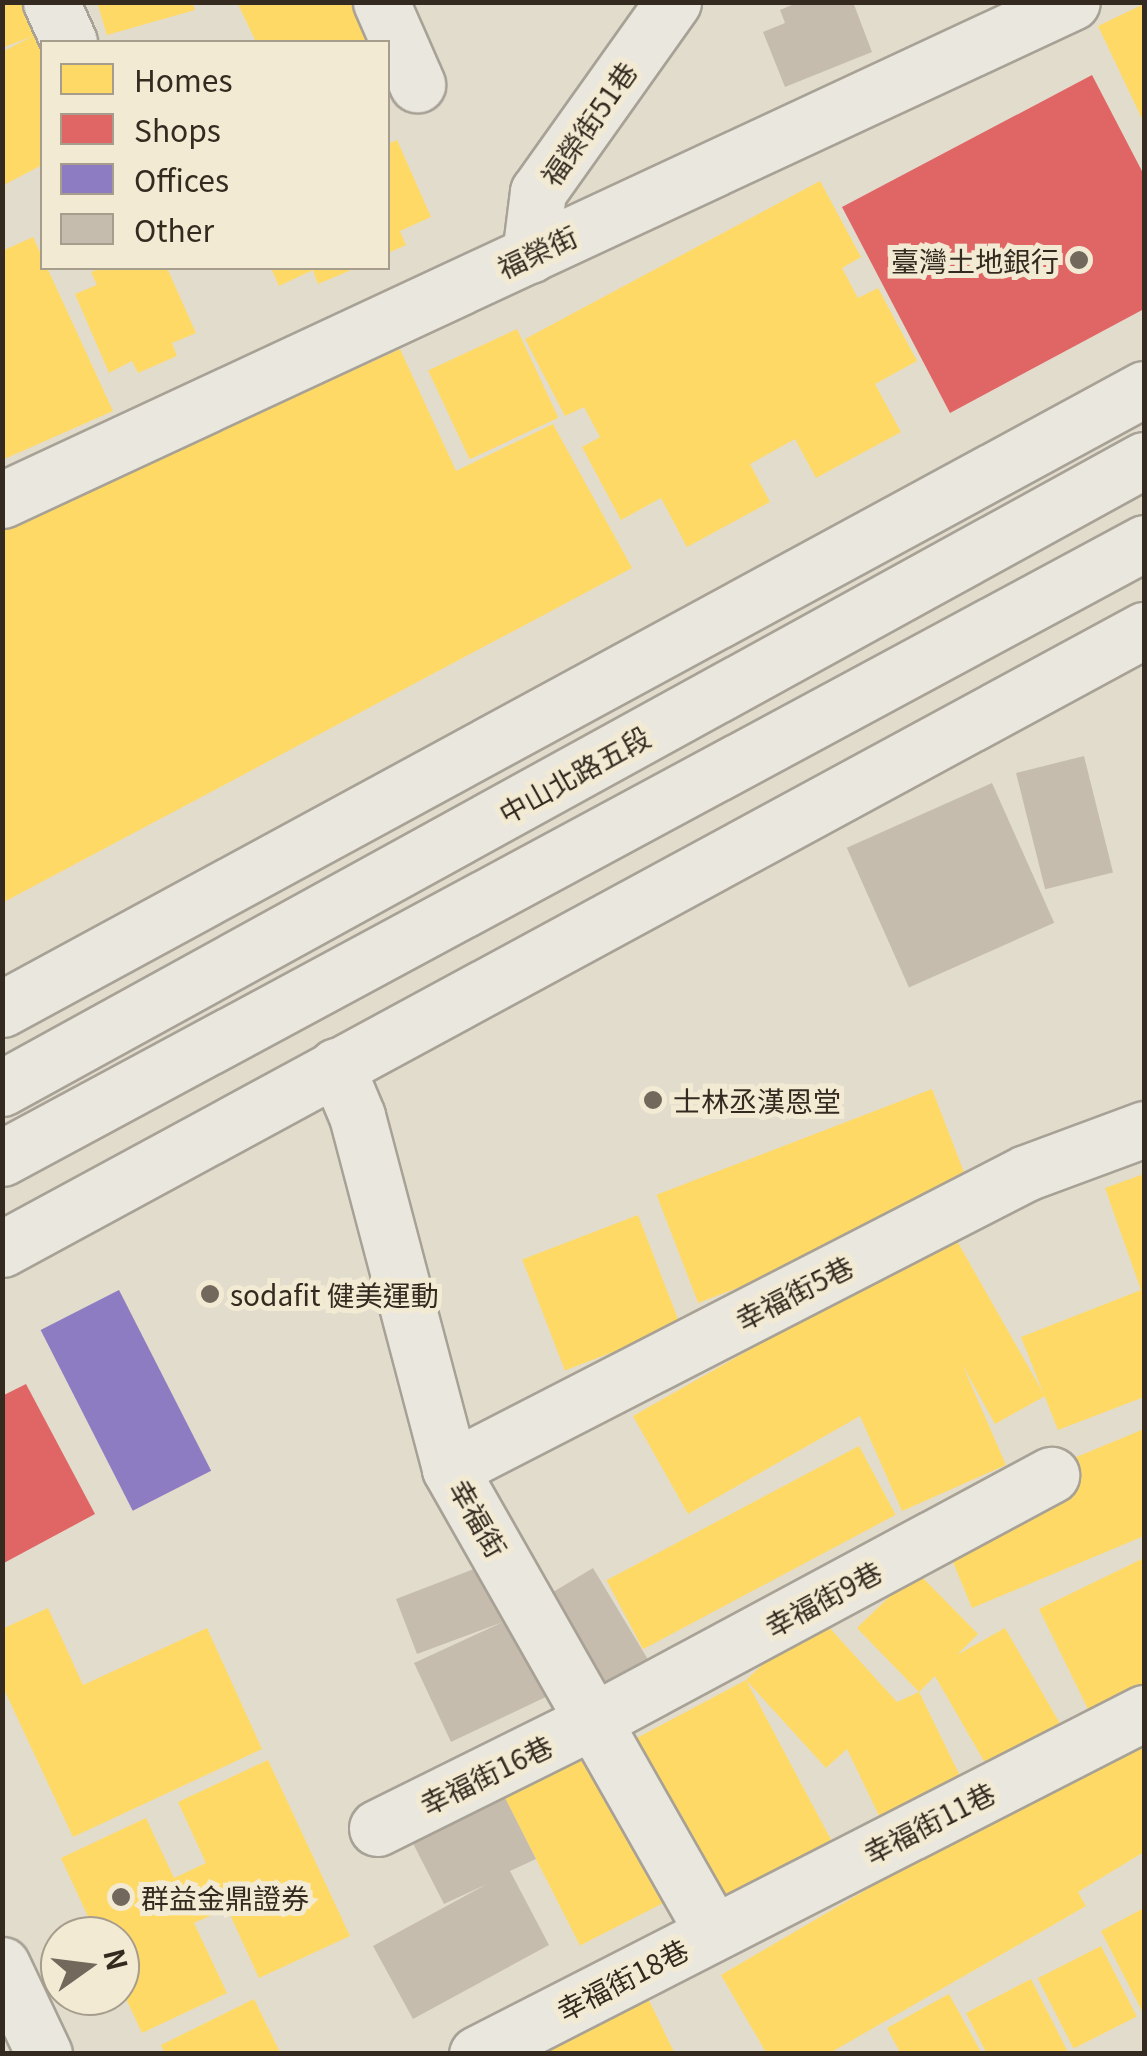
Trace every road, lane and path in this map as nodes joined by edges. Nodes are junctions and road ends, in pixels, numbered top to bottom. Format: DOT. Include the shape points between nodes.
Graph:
graph roads {
  1 [pos="51,2"];
  2 [pos="381,2"];
  3 [pos="673,2"];
  4 [pos="1072,2"];
  5 [pos="68,40"];
  6 [pos="418,84"];
  7 [pos="530,255"];
  8 [pos="1144,389"];
  9 [pos="1144,460"];
  10 [pos="2,500"];
  11 [pos="1144,542"];
  12 [pos="1144,630"];
  13 [pos="2,1008"];
  14 [pos="336,1066"];
  15 [pos="2,1088"];
  16 [pos="1144,1128"];
  17 [pos="2,1158"];
  18 [pos="2,1249"];
  19 [pos="450,1469"];
  20 [pos="1051,1476"];
  21 [pos="1144,1713"];
  22 [pos="595,1720"];
  23 [pos="377,1828"];
  24 [pos="714,1932"];
  25 [pos="2,1965"];
  26 [pos="44,2054"];
  27 [pos="476,2054"];
  1 -- 5 [label="main road"];
  2 -- 6 [label="main road"];
  3 -- 7 [label="main road, 福榮街51巷" via="538,192"];
  4 -- 7 [label="main road, 福榮街"];
  7 -- 10 [label="main road, 福榮街"];
  8 -- 13 [label="main road"];
  9 -- 15 [label="main road, 中山北路五段"];
  11 -- 17 [label="main road"];
  12 -- 14 [label="main road"];
  14 -- 18 [label="main road"];
  14 -- 19 [label="main road, 幸福街" via="357,1116"];
  16 -- 19 [label="main road, 幸福街5巷" via="1026,1173"];
  19 -- 22 [label="main road, 幸福街"];
  20 -- 22 [label="main road, 幸福街9巷"];
  21 -- 24 [label="main road, 幸福街11巷"];
  22 -- 23 [label="main road, 幸福街16巷"];
  22 -- 24 [label="main road, 幸福街"];
  24 -- 27 [label="main road, 幸福街18巷"];
  25 -- 26 [label="main road"];
}
